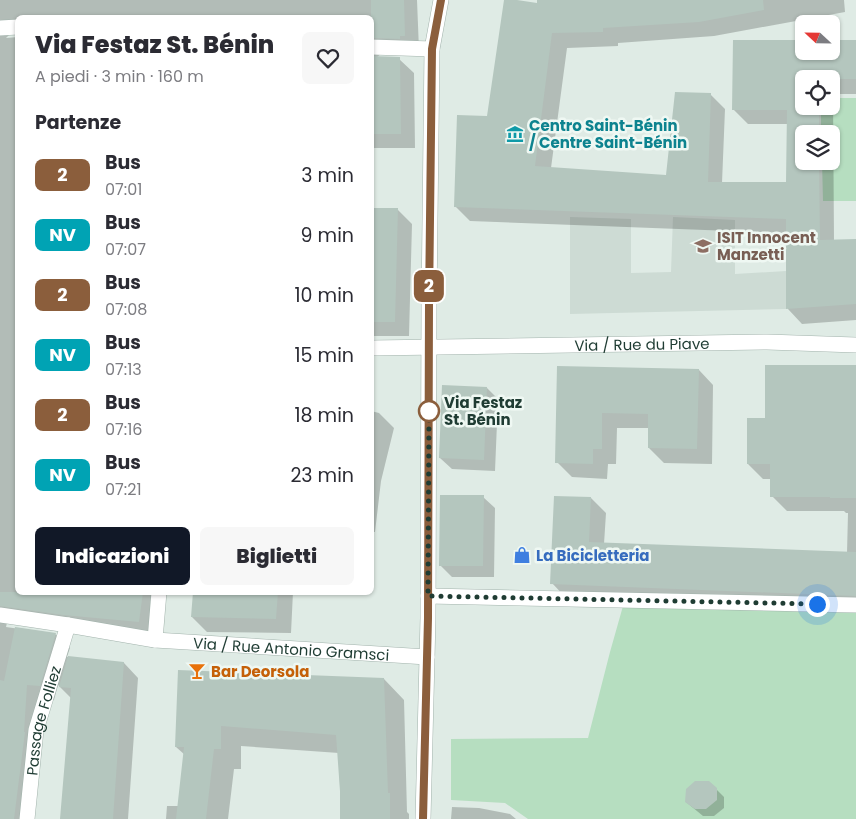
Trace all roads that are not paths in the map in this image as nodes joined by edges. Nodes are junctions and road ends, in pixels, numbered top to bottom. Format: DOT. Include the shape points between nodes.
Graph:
graph roads {
  1 [pos="441,0"];
  2 [pos="15,27"];
  3 [pos="0,28"];
  4 [pos="374,48"];
  5 [pos="432,49"];
  6 [pos="856,346"];
  7 [pos="374,348"];
  8 [pos="429,348"];
  9 [pos="160,595"];
  10 [pos="428,596"];
  11 [pos="856,605"];
  12 [pos="0,615"];
  13 [pos="68,625"];
  14 [pos="154,640"];
  15 [pos="427,657"];
  16 [pos="27,819"];
  17 [pos="423,819"];
  1 -- 5 [label="street"];
  2 -- 3 [label="street"];
  4 -- 5 [label="street"];
  5 -- 8 [label="street"];
  6 -- 8 [label="street, Via / Rue du Piave" via="767,342"];
  7 -- 8 [label="street, Via / Rue du Piave"];
  8 -- 10 [label="street"];
  9 -- 14 [label="street"];
  10 -- 11 [label="street"];
  10 -- 15 [label="street"];
  12 -- 13 [label="street, Via / Rue Antonio Gramsci"];
  13 -- 14 [label="street, Via / Rue Antonio Gramsci"];
  13 -- 16 [label="street, Passage Folliez" via="36,730"];
  14 -- 15 [label="street, Via / Rue Antonio Gramsci" via="263,642"];
  15 -- 17 [label="street"];
}
